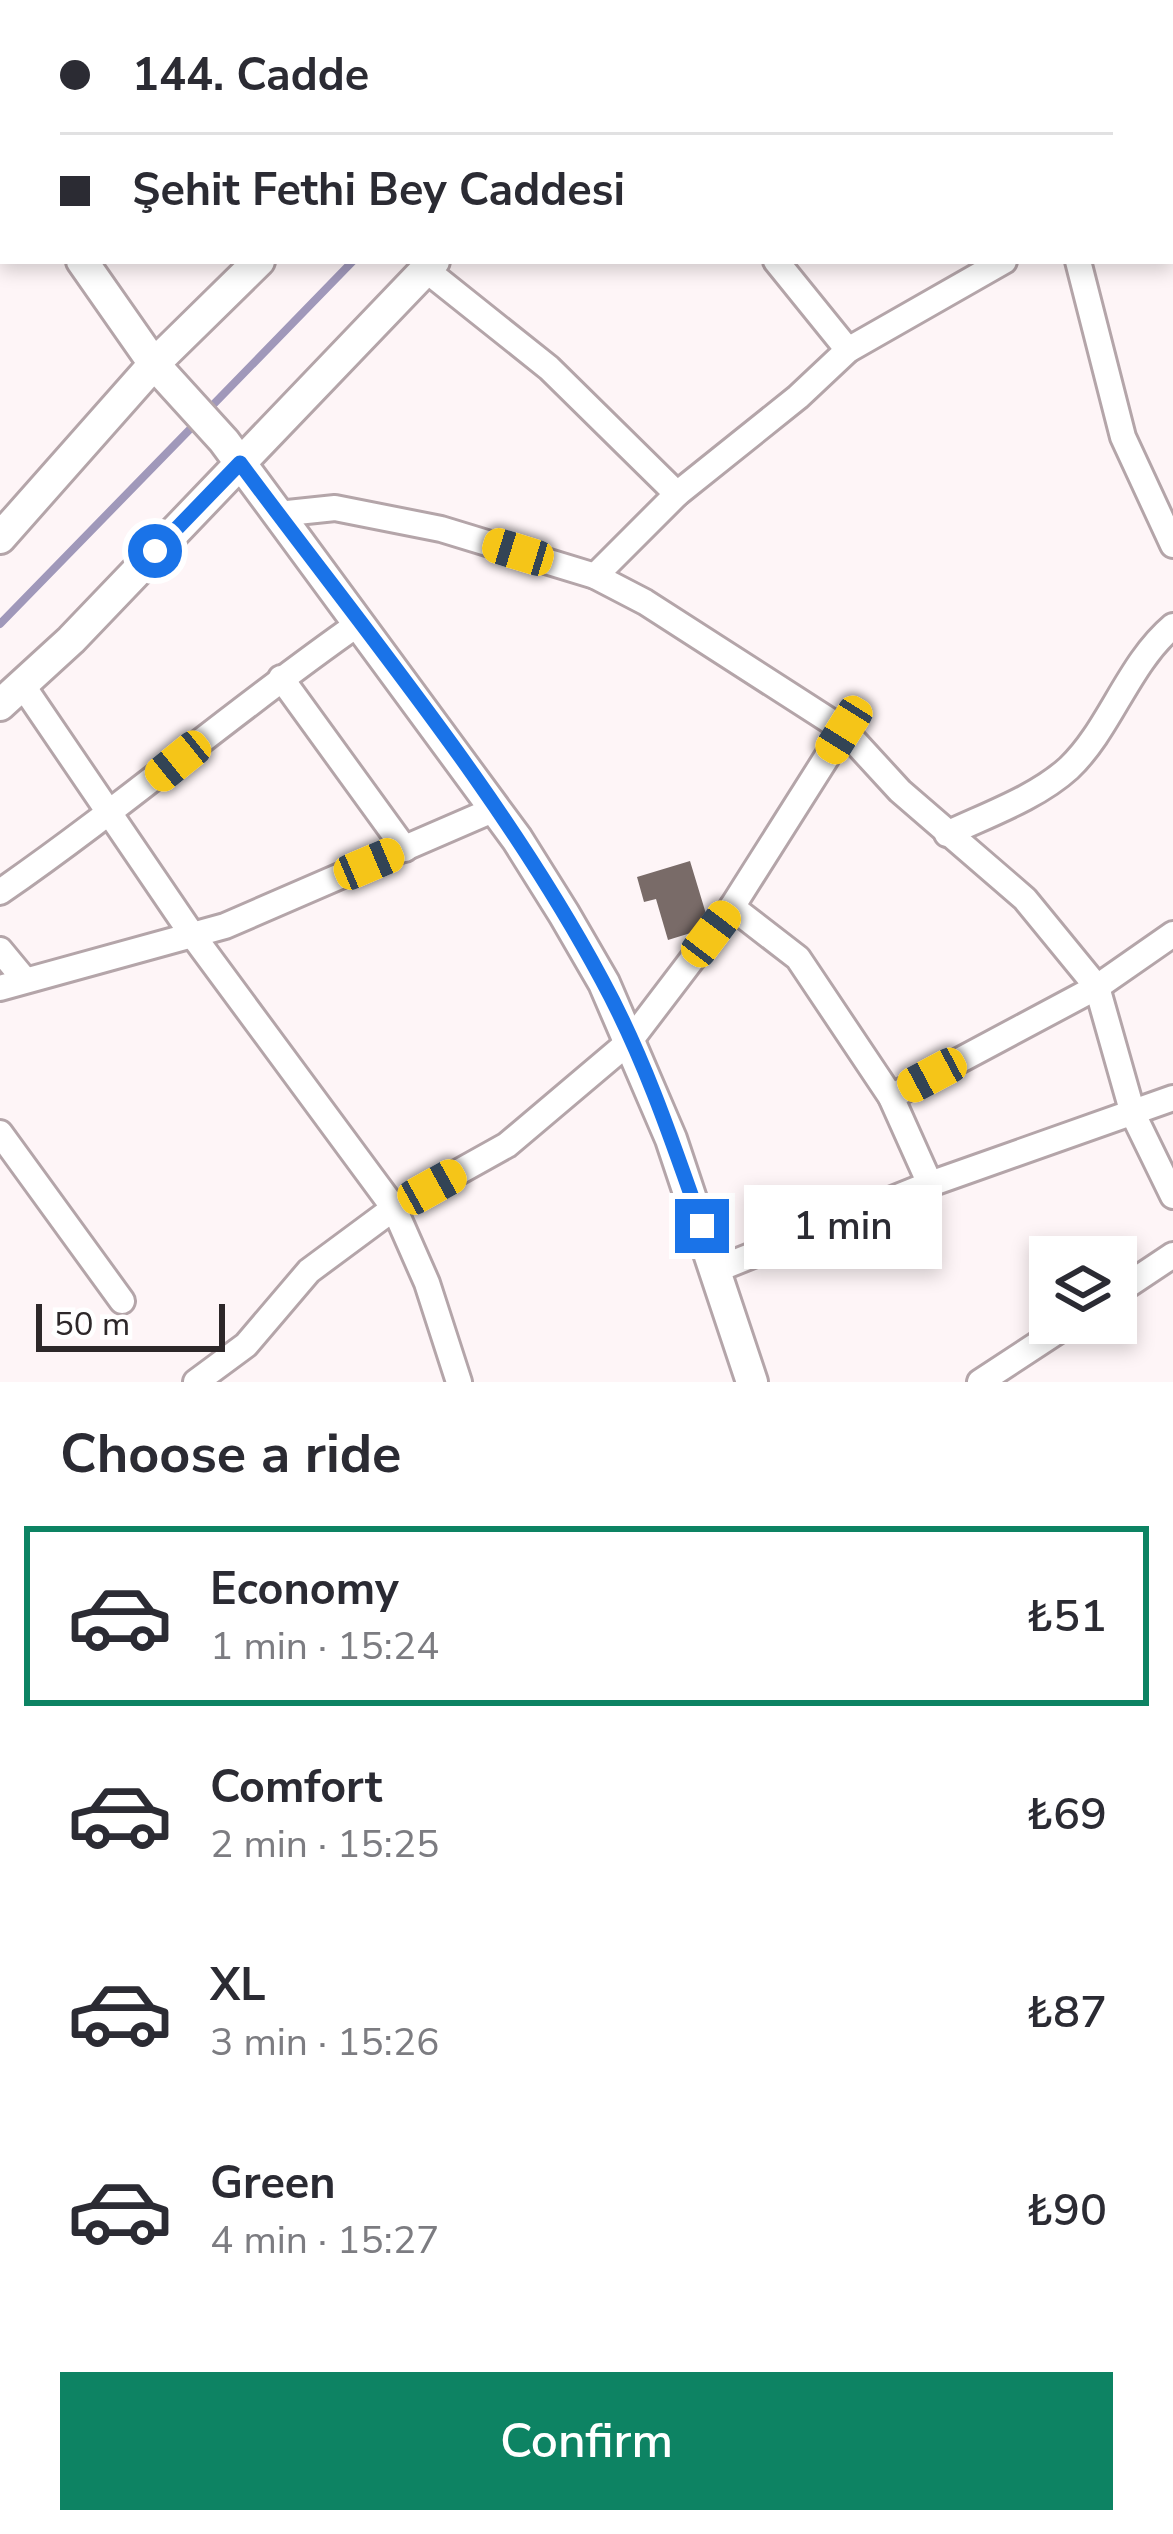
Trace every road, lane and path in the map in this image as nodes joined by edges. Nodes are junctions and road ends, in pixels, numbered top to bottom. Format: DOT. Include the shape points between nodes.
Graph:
graph roads {
  1 [pos="84,264"];
  2 [pos="256,264"];
  3 [pos="778,264"];
  4 [pos="997,264"];
  5 [pos="1079,264"];
  6 [pos="429,265"];
  7 [pos="848,350"];
  8 [pos="163,374"];
  9 [pos="232,452"];
  10 [pos="677,494"];
  11 [pos="278,514"];
  12 [pos="0,538"];
  13 [pos="1173,545"];
  14 [pos="595,576"];
  15 [pos="358,624"];
  16 [pos="1173,626"];
  17 [pos="281,678"];
  18 [pos="11,695"];
  19 [pos="844,730"];
  20 [pos="495,809"];
  21 [pos="110,816"];
  22 [pos="947,834"];
  23 [pos="405,849"];
  24 [pos="0,892"];
  25 [pos="732,907"];
  26 [pos="191,932"];
  27 [pos="1173,934"];
  28 [pos="0,950"];
  29 [pos="12,983"];
  30 [pos="1097,987"];
  31 [pos="631,1041"];
  32 [pos="890,1097"];
  33 [pos="1173,1098"];
  34 [pos="1133,1114"];
  35 [pos="3,1144"];
  36 [pos="930,1184"];
  37 [pos="1173,1196"];
  38 [pos="394,1208"];
  39 [pos="1173,1255"];
  40 [pos="718,1269"];
  41 [pos="1137,1279"];
  42 [pos="122,1301"];
  43 [pos="1038,1344"];
  44 [pos="196,1382"];
  45 [pos="458,1382"];
  46 [pos="752,1382"];
  47 [pos="980,1382"];
  1 -- 8 [label="street"];
  2 -- 8 [label="street"];
  3 -- 7 [label="street"];
  4 -- 7 [label="street"];
  5 -- 13 [label="street" via="1123,437"];
  6 -- 9 [label="street"];
  6 -- 10 [label="street"];
  7 -- 10 [label="street"];
  8 -- 9 [label="street"];
  8 -- 12 [label="street"];
  9 -- 11 [label="street"];
  9 -- 18 [label="street"];
  10 -- 14 [label="street"];
  11 -- 14 [label="street" via="335,508 441,529"];
  11 -- 15 [label="street"];
  14 -- 19 [label="street"];
  15 -- 17 [label="street"];
  15 -- 20 [label="street"];
  16 -- 22 [label="street" via="1071,766"];
  17 -- 21 [label="street"];
  17 -- 23 [label="street"];
  18 -- 21 [label="street"];
  19 -- 22 [label="street"];
  19 -- 25 [label="street"];
  20 -- 23 [label="street"];
  20 -- 31 [label="street" via="564,914"];
  21 -- 24 [label="street"];
  21 -- 26 [label="street"];
  22 -- 30 [label="street" via="1025,899"];
  23 -- 26 [label="street" via="225,926"];
  25 -- 31 [label="street"];
  25 -- 32 [label="street" via="798,958"];
  26 -- 29 [label="street"];
  26 -- 38 [label="street"];
  27 -- 30 [label="street"];
  28 -- 29 [label="street"];
  30 -- 32 [label="street"];
  30 -- 34 [label="street"];
  31 -- 38 [label="street" via="507,1145"];
  31 -- 40 [label="street"];
  32 -- 36 [label="street"];
  33 -- 34 [label="street"];
  34 -- 36 [label="street"];
  34 -- 37 [label="street"];
  35 -- 42 [label="street"];
  36 -- 40 [label="street"];
  38 -- 44 [label="street" via="309,1271 246,1345"];
  38 -- 45 [label="street"];
  39 -- 41 [label="street"];
  40 -- 46 [label="street"];
  43 -- 47 [label="street"];
}
